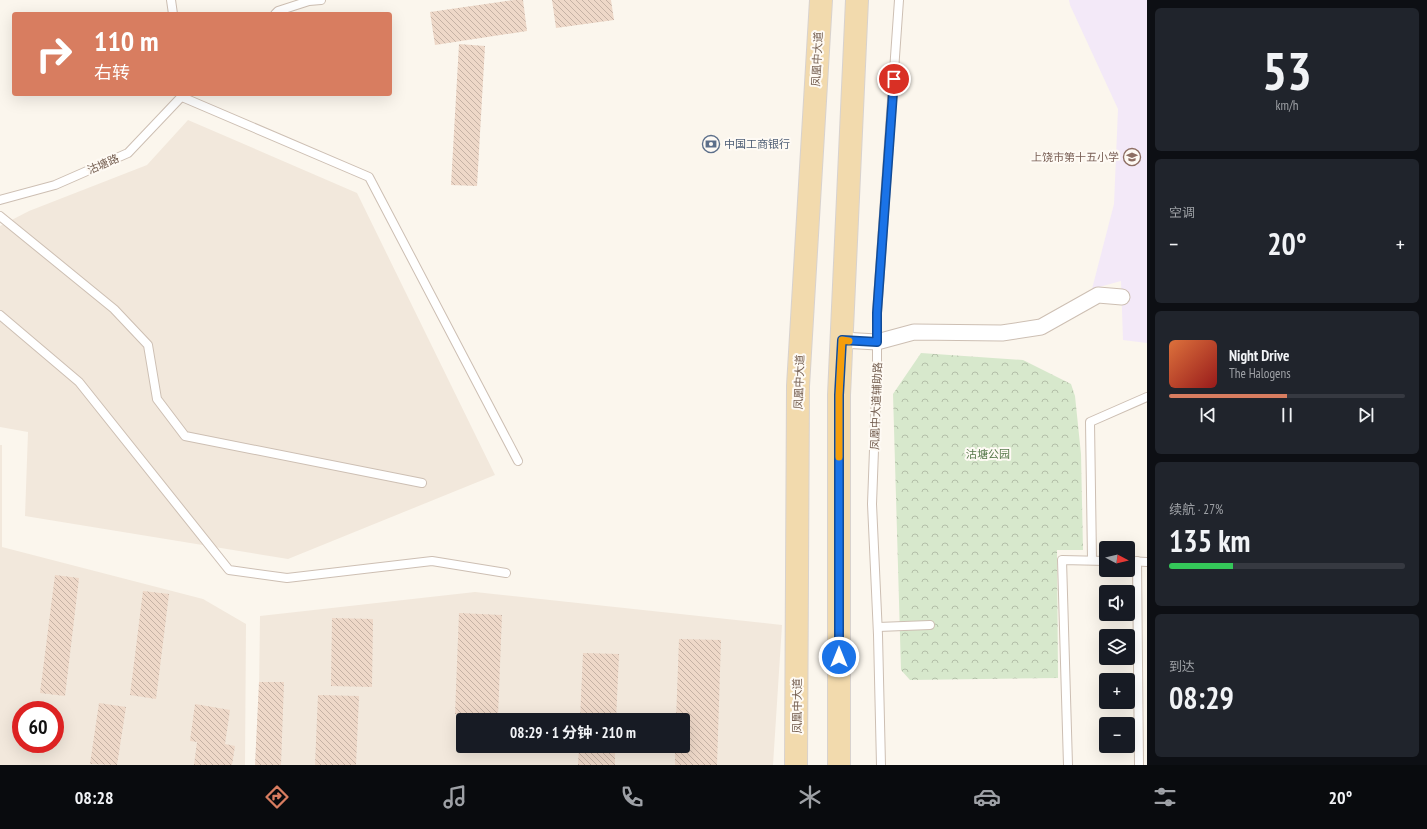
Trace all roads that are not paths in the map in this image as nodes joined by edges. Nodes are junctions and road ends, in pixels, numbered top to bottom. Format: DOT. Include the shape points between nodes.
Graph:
graph roads {
  1 [pos="171,0"];
  2 [pos="321,0"];
  3 [pos="821,0"];
  4 [pos="857,0"];
  5 [pos="899,0"];
  6 [pos="173,12"];
  7 [pos="277,12"];
  8 [pos="181,96"];
  9 [pos="184,96"];
  10 [pos="0,200"];
  11 [pos="0,216"];
  12 [pos="1122,297"];
  13 [pos="0,315"];
  14 [pos="842,340"];
  15 [pos="877,342"];
  16 [pos="1147,397"];
  17 [pos="518,461"];
  18 [pos="422,483"];
  19 [pos="1092,560"];
  20 [pos="1099,560"];
  21 [pos="1137,561"];
  22 [pos="1147,562"];
  23 [pos="506,573"];
  24 [pos="930,625"];
  25 [pos="878,627"];
  26 [pos="796,765"];
  27 [pos="839,765"];
  28 [pos="882,765"];
  29 [pos="1068,765"];
  30 [pos="1139,765"];
  1 -- 6 [label="lane"];
  2 -- 7 [label="lane" via="309,1"];
  3 -- 26 [label="main road, 凤凰中大道" via="798,386"];
  4 -- 14 [label="main road"];
  5 -- 15 [label="lane, 凤凰中大道辅助路"];
  8 -- 10 [label="lane, 沽塘路" via="128,153 55,185"];
  9 -- 17 [label="lane" via="369,177"];
  11 -- 18 [label="lane" via="114,309 148,345 157,399 185,436"];
  12 -- 15 [label="street" via="1098,295 1041,327 1002,333 914,332"];
  13 -- 23 [label="lane" via="79,382 229,570 287,578 432,561"];
  14 -- 15 [label="street"];
  14 -- 27 [label="main road" via="839,395"];
  15 -- 25 [label="lane, 凤凰中大道辅助路" via="872,504"];
  16 -- 19 [label="lane" via="1090,422"];
  19 -- 20 [label="lane"];
  19 -- 29 [label="lane" via="1062,560"];
  21 -- 22 [label="lane"];
  21 -- 30 [label="lane"];
  24 -- 25 [label="lane"];
  25 -- 28 [label="lane, 凤凰中大道辅助路"];
}
